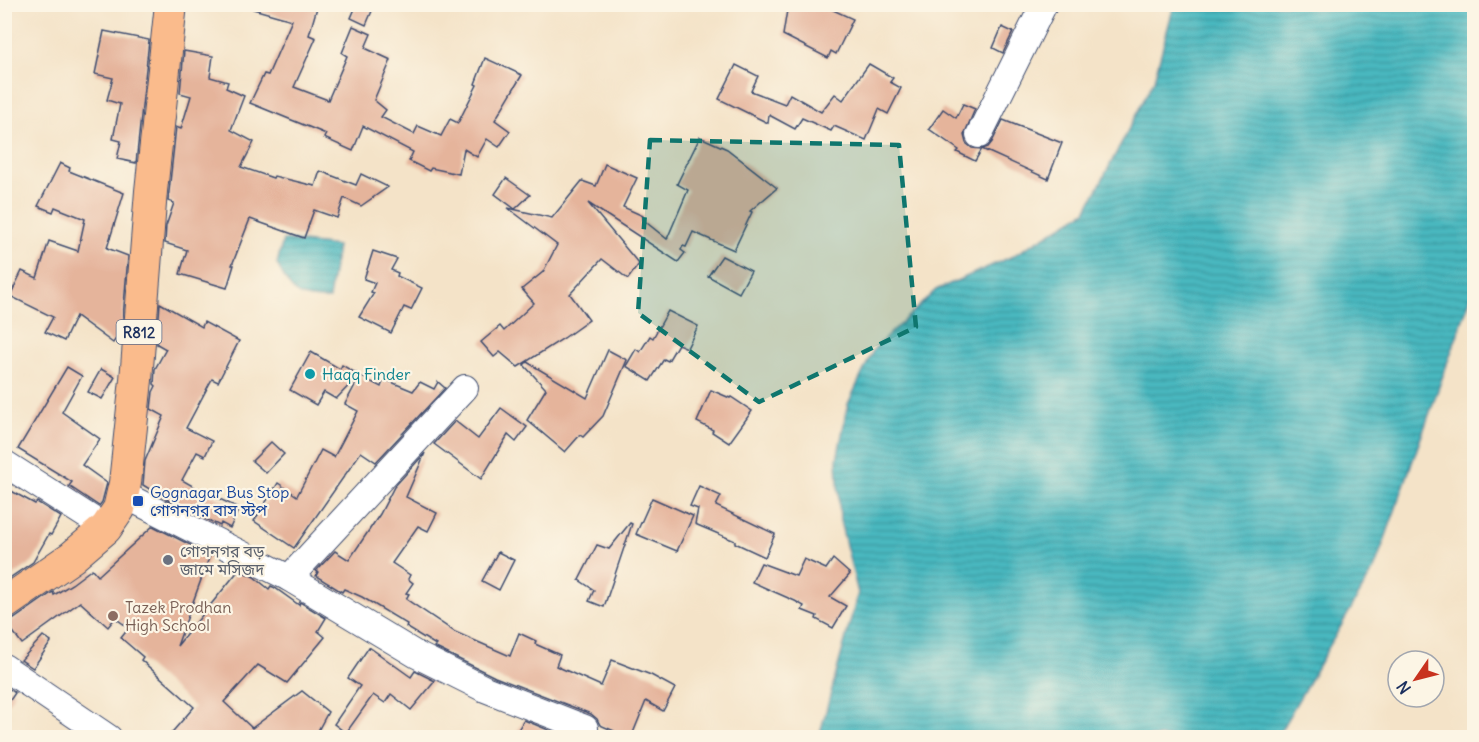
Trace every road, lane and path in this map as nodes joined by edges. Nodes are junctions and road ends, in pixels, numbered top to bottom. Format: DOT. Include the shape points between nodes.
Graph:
graph roads {
  1 [pos="171,4"];
  2 [pos="1044,4"];
  3 [pos="979,135"];
  4 [pos="465,388"];
  5 [pos="4,463"];
  6 [pos="122,494"];
  7 [pos="106,528"];
  8 [pos="289,578"];
  9 [pos="4,604"];
  10 [pos="4,667"];
  11 [pos="585,728"];
  12 [pos="109,738"];
  1 -- 6 [label="main road, R812"];
  2 -- 3 [label="street"];
  4 -- 8 [label="street"];
  5 -- 7 [label="street"];
  6 -- 7 [label="main road, R812" via="119,509"];
  6 -- 8 [label="street"];
  7 -- 9 [label="main road, R812"];
  8 -- 11 [label="street" via="417,655 485,689"];
  10 -- 12 [label="street"];
}
